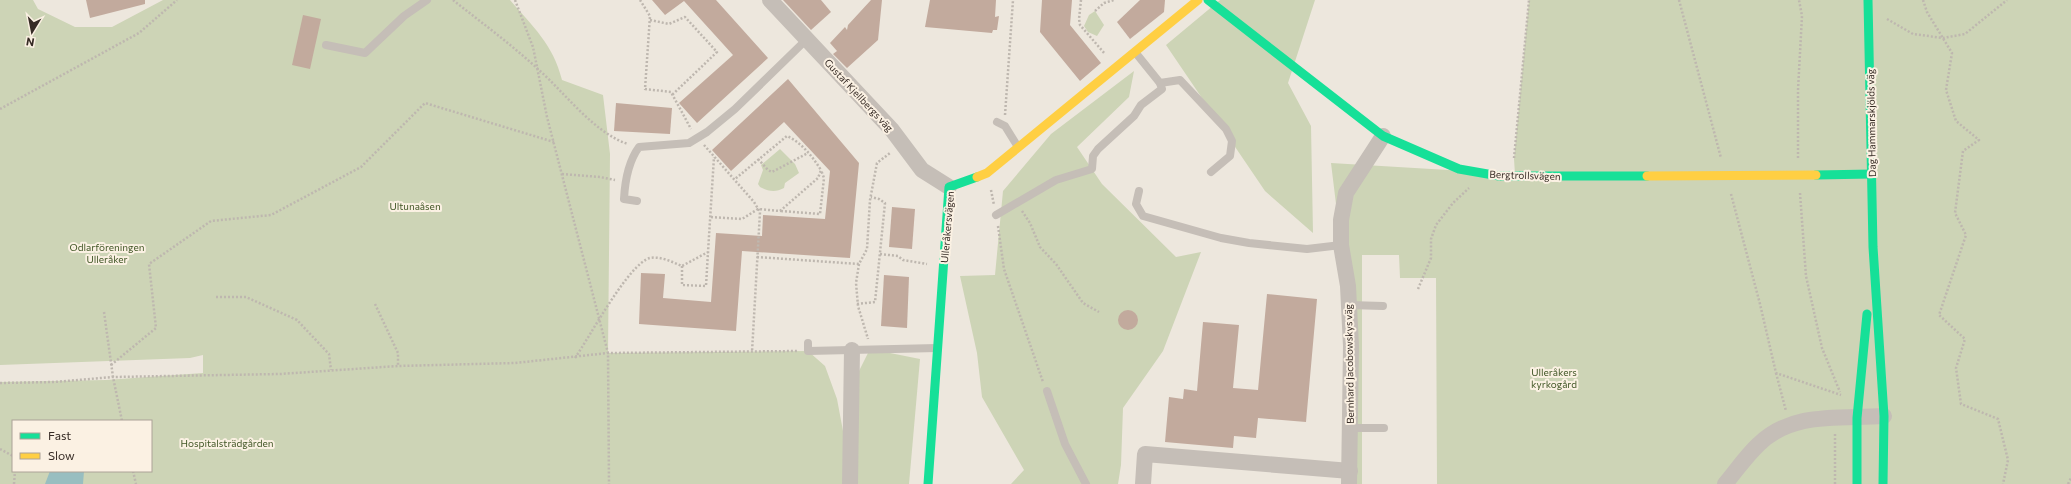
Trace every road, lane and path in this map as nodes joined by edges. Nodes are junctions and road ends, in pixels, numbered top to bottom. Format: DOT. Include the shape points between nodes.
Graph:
graph roads {
  1 [pos="177,0"];
  2 [pos="427,0"];
  3 [pos="453,0"];
  4 [pos="515,0"];
  5 [pos="640,0"];
  6 [pos="770,0"];
  7 [pos="1013,0"];
  8 [pos="1081,0"];
  9 [pos="1114,0"];
  10 [pos="1198,0"];
  11 [pos="1208,0"];
  12 [pos="1529,0"];
  13 [pos="1679,0"];
  14 [pos="1799,0"];
  15 [pos="1923,0"];
  16 [pos="2007,0"];
  17 [pos="1868,4"];
  18 [pos="1095,11"];
  19 [pos="650,20"];
  20 [pos="1944,38"];
  21 [pos="807,39"];
  22 [pos="326,45"];
  23 [pos="1134,52"];
  24 [pos="1109,58"];
  25 [pos="540,70"];
  26 [pos="1160,83"];
  27 [pos="672,95"];
  28 [pos="0,109"];
  29 [pos="1001,124"];
  30 [pos="1383,136"];
  31 [pos="698,138"];
  32 [pos="554,142"];
  33 [pos="902,145"];
  34 [pos="639,147"];
  35 [pos="1018,148"];
  36 [pos="808,153"];
  37 [pos="714,156"];
  38 [pos="758,159"];
  39 [pos="821,170"];
  40 [pos="1211,172"];
  41 [pos="987,173"];
  42 [pos="562,174"];
  43 [pos="1872,174"];
  44 [pos="1499,176"];
  45 [pos="1726,176"];
  46 [pos="1798,176"];
  47 [pos="735,179"];
  48 [pos="625,183"];
  49 [pos="1473,186"];
  50 [pos="950,187"];
  51 [pos="1139,191"];
  52 [pos="870,197"];
  53 [pos="636,201"];
  54 [pos="1016,203"];
  55 [pos="758,209"];
  56 [pos="780,211"];
  57 [pos="996,215"];
  58 [pos="711,217"];
  59 [pos="1341,245"];
  60 [pos="1873,247"];
  61 [pos="708,252"];
  62 [pos="880,254"];
  63 [pos="757,257"];
  64 [pos="859,264"];
  65 [pos="932,265"];
  66 [pos="682,266"];
  67 [pos="1418,289"];
  68 [pos="216,297"];
  69 [pos="375,304"];
  70 [pos="858,304"];
  71 [pos="1349,305"];
  72 [pos="1383,306"];
  73 [pos="104,312"];
  74 [pos="1099,312"];
  75 [pos="599,320"];
  76 [pos="808,347"];
  77 [pos="938,348"];
  78 [pos="870,349"];
  79 [pos="852,350"];
  80 [pos="752,352"];
  81 [pos="608,353"];
  82 [pos="575,358"];
  83 [pos="111,365"];
  84 [pos="398,366"];
  85 [pos="331,370"];
  86 [pos="1776,373"];
  87 [pos="113,377"];
  88 [pos="0,383"];
  89 [pos="1047,391"];
  90 [pos="1884,416"];
  91 [pos="1857,418"];
  92 [pos="122,420"];
  93 [pos="1789,425"];
  94 [pos="1350,428"];
  95 [pos="1384,428"];
  96 [pos="0,449"];
  97 [pos="12,455"];
  98 [pos="15,472"];
  99 [pos="133,472"];
  100 [pos="1350,477"];
  101 [pos="2071,478"];
  102 [pos="14,484"];
  103 [pos="136,484"];
  104 [pos="609,484"];
  105 [pos="850,484"];
  106 [pos="928,484"];
  107 [pos="1086,484"];
  108 [pos="1143,484"];
  109 [pos="1725,484"];
  110 [pos="1857,484"];
  111 [pos="1883,484"];
  112 [pos="2002,484"];
  113 [pos="2068,484"];
  1 -- 28 [label="path" via="139,33"];
  2 -- 22 [label="lane" via="404,16 365,53"];
  3 -- 25 [label="path"];
  4 -- 25 [label="path" via="534,47"];
  5 -- 19 [label="path"];
  6 -- 21 [label="street, Gustaf Kjellbergs väg"];
  7 -- 29 [label="path"];
  8 -- 24 [label="path" via="1080,25"];
  9 -- 18 [label="path" via="1104,3"];
  10 -- 23 [label="street, Ulleråkersvägen"];
  11 -- 30 [label="street, Bergtrollsvägen"];
  12 -- 44 [label="path" via="1514,159 1508,170"];
  13 -- 45 [label="path"];
  14 -- 46 [label="path" via="1802,16 1798,90"];
  15 -- 20 [label="path" via="1927,12"];
  16 -- 20 [label="path" via="1965,34"];
  17 -- 20 [label="path" via="1913,34"];
  17 -- 43 [label="street, Dag Hammarskjölds väg"];
  19 -- 27 [label="path" via="645,89 671,92"];
  19 -- 27 [label="path" via="669,24 685,17 717,52"];
  20 -- 112 [label="path" via="1952,53 1946,90 1956,121 1979,140 1963,151 1955,213 1966,234 1939,315 1965,339 1956,368 1961,404 1998,419 2008,460"];
  21 -- 31 [label="lane" via="735,109"];
  21 -- 33 [label="street, Gustaf Kjellbergs väg" via="892,130"];
  23 -- 26 [label="lane"];
  23 -- 35 [label="street, Ulleråkersvägen"];
  25 -- 32 [label="path"];
  25 -- 34 [label="path" via="583,115 619,141"];
  26 -- 40 [label="lane" via="1180,80 1226,129 1232,141 1230,156"];
  26 -- 54 [label="lane" via="1162,89 1141,106 1093,156 1092,169 1056,180"];
  27 -- 31 [label="path"];
  29 -- 35 [label="lane"];
  30 -- 44 [label="street, Bergtrollsvägen" via="1459,169"];
  30 -- 59 [label="street, Bernhard Jacobowskys väg" via="1346,193 1341,220"];
  31 -- 34 [label="lane" via="689,143"];
  31 -- 37 [label="path"];
  32 -- 42 [label="path"];
  32 -- 83 [label="path" via="425,103 361,167 270,215 211,221 149,264 156,328"];
  33 -- 50 [label="street, Gustaf Kjellbergs väg" via="922,170"];
  33 -- 52 [label="path" via="877,163"];
  34 -- 48 [label="lane" via="632,157"];
  35 -- 41 [label="street, Ulleråkersvägen"];
  36 -- 38 [label="path" via="772,172"];
  36 -- 38 [label="path" via="796,140 787,136"];
  36 -- 39 [label="path"];
  37 -- 47 [label="path"];
  37 -- 58 [label="path"];
  38 -- 47 [label="path"];
  39 -- 56 [label="path" via="818,178"];
  39 -- 56 [label="path" via="824,178 820,214"];
  41 -- 50 [label="street, Ulleråkersvägen"];
  41 -- 57 [label="path"];
  42 -- 48 [label="path" via="600,177"];
  42 -- 75 [label="path"];
  43 -- 46 [label="street, Bergtrollsvägen"];
  43 -- 60 [label="street, Dag Hammarskjölds väg"];
  44 -- 45 [label="street, Bergtrollsvägen"];
  45 -- 46 [label="street, Bergtrollsvägen"];
  45 -- 86 [label="path"];
  46 -- 86 [label="path" via="1806,276 1822,348 1841,395"];
  47 -- 55 [label="path"];
  48 -- 53 [label="lane" via="624,199"];
  49 -- 67 [label="path" via="1453,203 1436,225 1431,239 1431,258"];
  50 -- 77 [label="street, Ulleråkersvägen"];
  51 -- 59 [label="lane" via="1136,204 1142,216 1221,238 1308,250"];
  52 -- 62 [label="path" via="885,203"];
  52 -- 64 [label="path" via="867,249"];
  54 -- 57 [label="lane"];
  54 -- 74 [label="path" via="1030,223 1040,248 1056,264 1083,303"];
  55 -- 56 [label="path"];
  55 -- 58 [label="path" via="742,219"];
  55 -- 63 [label="path" via="760,212"];
  57 -- 89 [label="path" via="1004,269"];
  58 -- 61 [label="path"];
  59 -- 71 [label="street, Bernhard Jacobowskys väg"];
  60 -- 90 [label="street, Dag Hammarskjölds väg"];
  60 -- 91 [label="street, Dag Hammarskjölds väg"];
  61 -- 66 [label="path"];
  61 -- 66 [label="path" via="706,286 682,285"];
  62 -- 65 [label="path"];
  62 -- 70 [label="path" via="875,302"];
  63 -- 64 [label="path"];
  63 -- 80 [label="path"];
  64 -- 70 [label="path" via="856,283"];
  66 -- 75 [label="path" via="662,258 650,258 638,264"];
  68 -- 85 [label="path" via="246,297 297,320 329,354"];
  69 -- 84 [label="path" via="398,353"];
  70 -- 78 [label="path"];
  71 -- 72 [label="lane"];
  71 -- 94 [label="street, Bernhard Jacobowskys väg"];
  73 -- 83 [label="path"];
  75 -- 81 [label="path"];
  75 -- 82 [label="path"];
  76 -- 79 [label="lane"];
  76 -- 80 [label="path"];
  77 -- 78 [label="lane"];
  77 -- 106 [label="street, Ulleråkersvägen"];
  78 -- 79 [label="lane"];
  79 -- 105 [label="street"];
  80 -- 81 [label="path"];
  81 -- 82 [label="path"];
  81 -- 104 [label="path"];
  82 -- 84 [label="path" via="515,363"];
  83 -- 87 [label="path"];
  84 -- 85 [label="path"];
  85 -- 87 [label="path" via="280,374"];
  86 -- 93 [label="path"];
  87 -- 88 [label="path"];
  87 -- 92 [label="path"];
  89 -- 107 [label="lane" via="1065,444"];
  90 -- 91 [label="street"];
  90 -- 111 [label="street, Dag Hammarskjölds väg"];
  91 -- 93 [label="street" via="1809,419"];
  91 -- 110 [label="street, Dag Hammarskjölds väg"];
  93 -- 109 [label="street" via="1759,444"];
  94 -- 95 [label="lane"];
  94 -- 100 [label="street, Bernhard Jacobowskys väg"];
  96 -- 97 [label="path"];
  98 -- 102 [label="path"];
  99 -- 103 [label="path"];
  100 -- 108 [label="street" via="1145,454"];
  101 -- 113 [label="path"];
}
